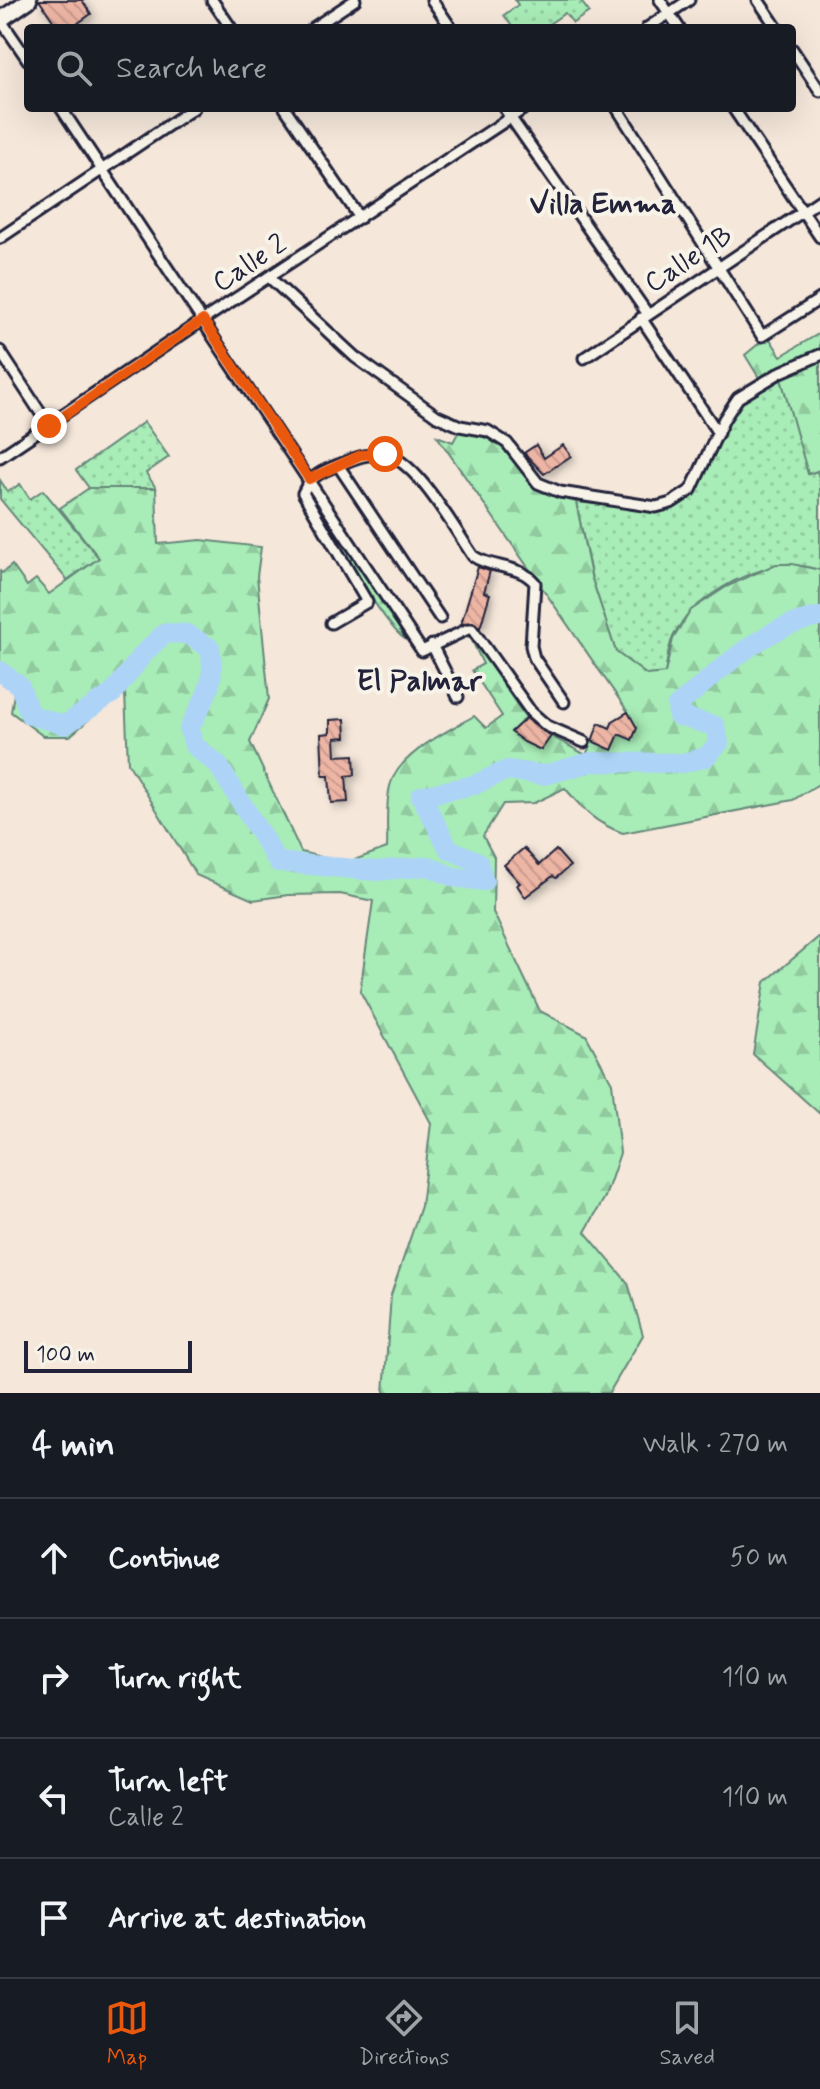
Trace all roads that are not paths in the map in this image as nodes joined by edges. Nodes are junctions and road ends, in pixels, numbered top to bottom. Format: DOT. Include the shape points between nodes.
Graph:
graph roads {
  1 [pos="29,0"];
  2 [pos="212,0"];
  3 [pos="355,0"];
  4 [pos="432,0"];
  5 [pos="660,0"];
  6 [pos="689,0"];
  7 [pos="758,0"];
  8 [pos="669,13"];
  9 [pos="0,20"];
  10 [pos="228,24"];
  11 [pos="319,24"];
  12 [pos="448,24"];
  13 [pos="653,24"];
  14 [pos="676,24"];
  15 [pos="774,24"];
  16 [pos="24,54"];
  17 [pos="796,55"];
  18 [pos="820,91"];
  19 [pos="64,112"];
  20 [pos="188,112"];
  21 [pos="288,112"];
  22 [pos="507,112"];
  23 [pos="519,112"];
  24 [pos="620,112"];
  25 [pos="736,112"];
  26 [pos="511,118"];
  27 [pos="104,170"];
  28 [pos="820,200"];
  29 [pos="803,211"];
  30 [pos="360,218"];
  31 [pos="820,237"];
  32 [pos="0,238"];
  33 [pos="719,267"];
  34 [pos="270,278"];
  35 [pos="820,299"];
  36 [pos="644,316"];
  37 [pos="203,320"];
  38 [pos="0,351"];
  39 [pos="820,355"];
  40 [pos="584,358"];
  41 [pos="49,426"];
  42 [pos="718,433"];
  43 [pos="0,457"];
  44 [pos="338,465"];
  45 [pos="309,479"];
  46 [pos="440,618"];
  47 [pos="331,623"];
  48 [pos="432,645"];
  49 [pos="458,697"];
  50 [pos="564,702"];
  51 [pos="584,742"];
  1 -- 9 [label="main road"];
  2 -- 10 [label="street"];
  3 -- 11 [label="street"];
  4 -- 12 [label="street"];
  5 -- 8 [label="street"];
  6 -- 8 [label="street"];
  7 -- 15 [label="street"];
  8 -- 13 [label="street"];
  8 -- 14 [label="street"];
  9 -- 16 [label="street"];
  17 -- 18 [label="street"];
  19 -- 27 [label="street"];
  20 -- 27 [label="street"];
  21 -- 30 [label="street"];
  22 -- 26 [label="street"];
  23 -- 26 [label="street, Calle 2"];
  24 -- 33 [label="street"];
  25 -- 29 [label="street"];
  26 -- 30 [label="street, Calle 2"];
  26 -- 36 [label="street"];
  27 -- 32 [label="street"];
  27 -- 37 [label="street"];
  28 -- 29 [label="street, Calle 1B"];
  29 -- 31 [label="street"];
  29 -- 33 [label="street, Calle 1B"];
  30 -- 34 [label="street, Calle 2"];
  33 -- 35 [label="street" via="762,336"];
  33 -- 36 [label="street, Calle 1B"];
  34 -- 37 [label="street, Calle 2"];
  34 -- 42 [label="street" via="355,357 437,416 488,431 507,443 538,483 560,492 656,507 671,503 691,490"];
  36 -- 40 [label="street, Calle 1B"];
  36 -- 42 [label="street"];
  37 -- 41 [label="street, Calle 2"];
  37 -- 45 [label="street"];
  38 -- 41 [label="street"];
  39 -- 42 [label="street" via="738,398"];
  41 -- 43 [label="street, Calle 2"];
  44 -- 45 [label="street"];
  44 -- 46 [label="street"];
  44 -- 50 [label="street" via="361,455 385,454 403,461 473,556 531,577 534,658"];
  45 -- 47 [label="street" via="303,493 367,602"];
  45 -- 48 [label="street" via="422,651"];
  48 -- 49 [label="street"];
  48 -- 51 [label="street" via="472,629 531,712 547,726"];
}
